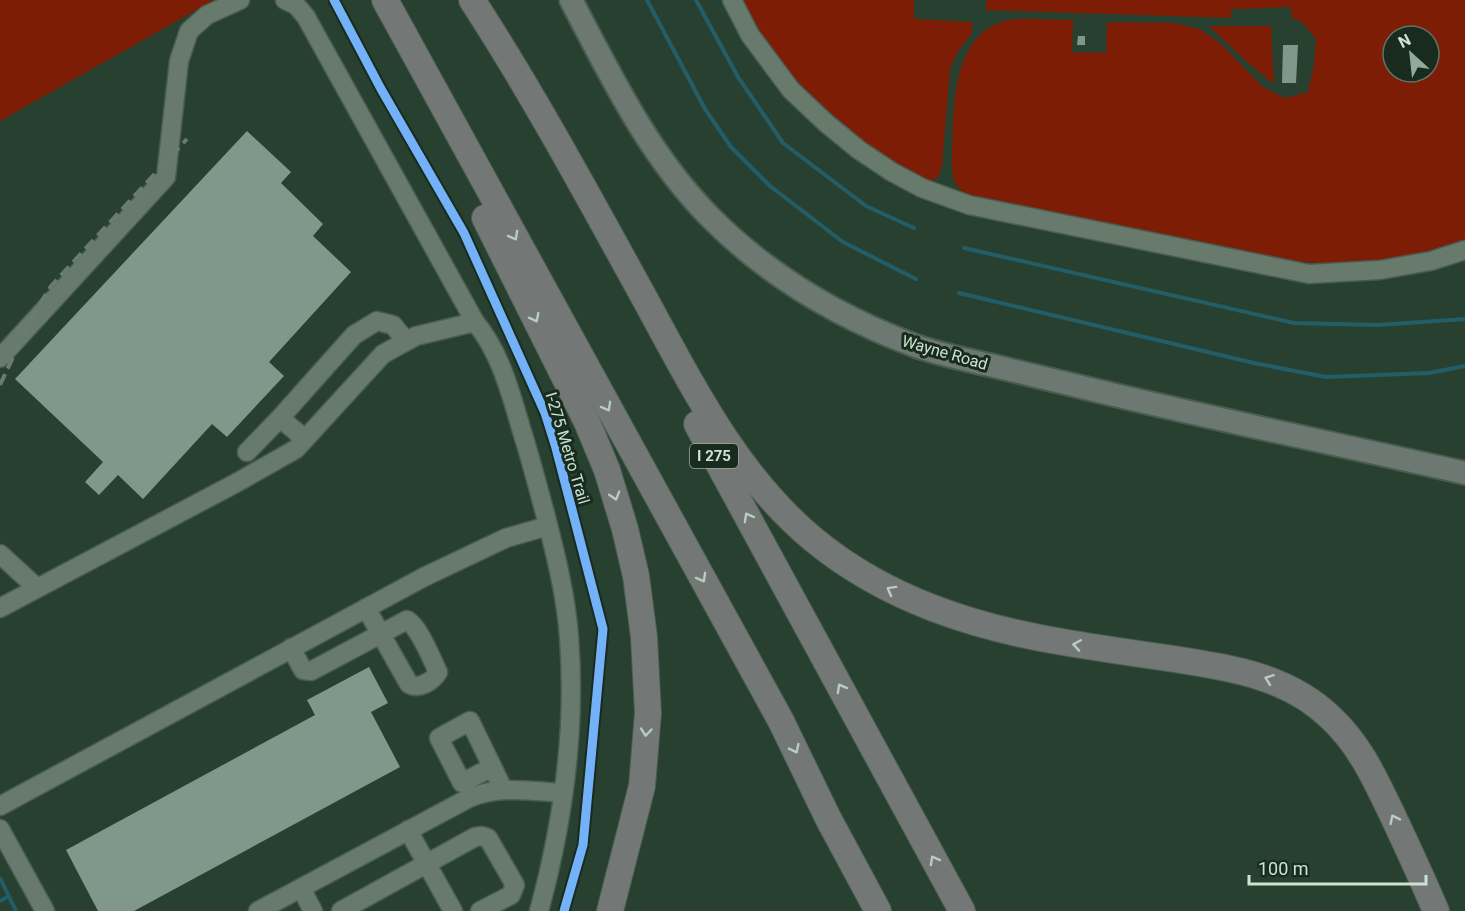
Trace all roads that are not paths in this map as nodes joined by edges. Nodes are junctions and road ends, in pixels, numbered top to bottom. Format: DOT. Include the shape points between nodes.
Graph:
graph roads {
  1 [pos="240,0"];
  2 [pos="285,0"];
  3 [pos="385,0"];
  4 [pos="466,0"];
  5 [pos="472,0"];
  6 [pos="571,0"];
  7 [pos="732,0"];
  8 [pos="1465,250"];
  9 [pos="475,322"];
  10 [pos="406,341"];
  11 [pos="0,358"];
  12 [pos="279,418"];
  13 [pos="305,439"];
  14 [pos="247,452"];
  15 [pos="1465,473"];
  16 [pos="548,526"];
  17 [pos="0,554"];
  18 [pos="37,588"];
  19 [pos="0,608"];
  20 [pos="366,608"];
  21 [pos="291,648"];
  22 [pos="492,767"];
  23 [pos="503,789"];
  24 [pos="563,794"];
  25 [pos="0,806"];
  26 [pos="0,829"];
  27 [pos="408,830"];
  28 [pos="426,864"];
  29 [pos="300,888"];
  30 [pos="45,911"];
  31 [pos="258,911"];
  32 [pos="313,911"];
  33 [pos="341,911"];
  34 [pos="453,911"];
  35 [pos="480,911"];
  36 [pos="539,911"];
  37 [pos="610,911"];
  38 [pos="879,911"];
  39 [pos="962,911"];
  40 [pos="1436,911"];
  1 -- 11 [label="lane" via="207,15 189,31 179,61 166,177"];
  2 -- 9 [label="lane" via="296,5 306,17"];
  3 -- 37 [label="highway, one-way" via="448,142 587,422 625,529 644,637 648,713 642,786"];
  3 -- 38 [label="highway, one-way" via="781,721"];
  39 -- 4 [label="highway, I 275, one-way"];
  40 -- 5 [label="highway, one-way" via="1355,744 1320,707 1284,684 1249,672 1065,643 952,616 907,599 865,576 814,540 770,497 732,449 519,73"];
  6 -- 15 [label="main road, Wayne Road" via="638,125 690,196 753,256 826,306 942,354"];
  7 -- 8 [label="lane" via="750,35 791,90 826,123 892,172 960,202 1309,274 1380,270"];
  9 -- 10 [label="lane"];
  9 -- 16 [label="lane" via="504,375"];
  10 -- 12 [label="lane" via="393,325 377,321 354,334"];
  10 -- 13 [label="lane" via="383,354"];
  12 -- 13 [label="lane"];
  12 -- 14 [label="lane"];
  13 -- 18 [label="lane" via="296,449 236,483"];
  16 -- 20 [label="lane" via="506,537"];
  16 -- 24 [label="lane" via="569,636 571,705"];
  17 -- 18 [label="lane"];
  18 -- 19 [label="lane"];
  20 -- 21 [label="lane"];
  20 -- 21 [label="lane" via="381,634 311,671 303,670"];
  21 -- 25 [label="lane"];
  22 -- 23 [label="lane"];
  23 -- 24 [label="lane"];
  23 -- 27 [label="lane" via="485,791"];
  24 -- 36 [label="lane"];
  26 -- 30 [label="lane"];
  27 -- 28 [label="lane"];
  27 -- 29 [label="lane"];
  28 -- 33 [label="lane"];
  28 -- 34 [label="lane"];
  28 -- 35 [label="lane" via="475,837 488,838 515,885 511,895"];
  29 -- 31 [label="lane"];
  29 -- 32 [label="lane"];
}
